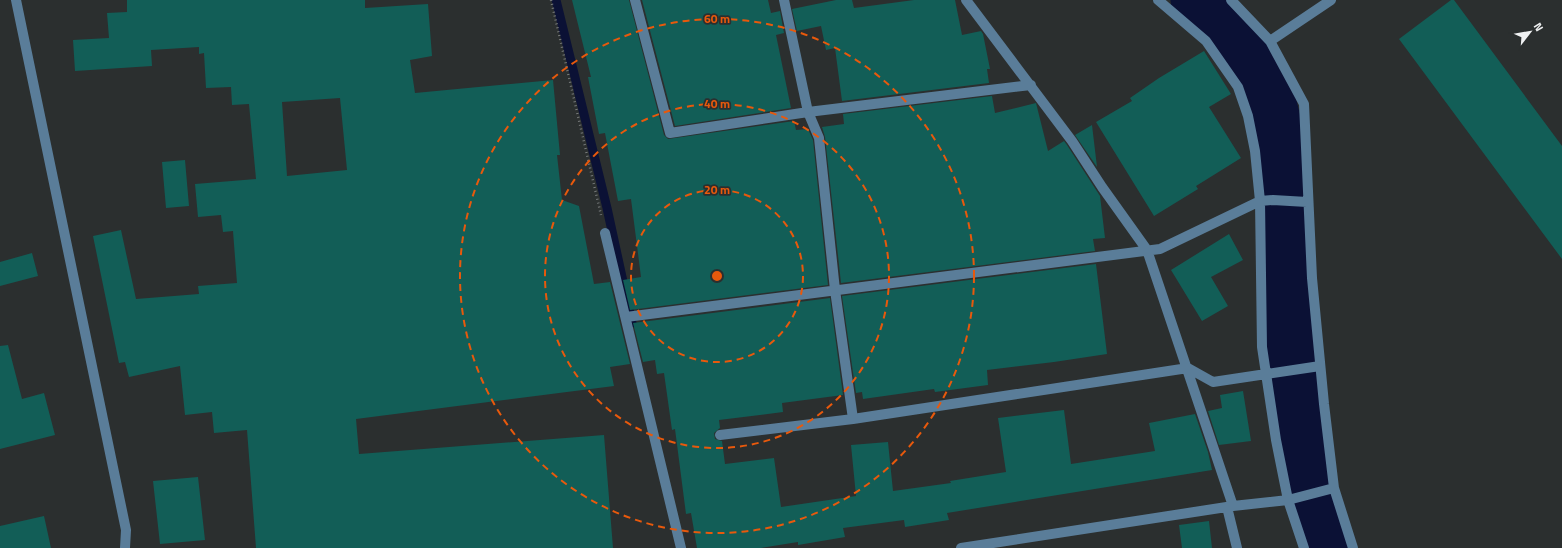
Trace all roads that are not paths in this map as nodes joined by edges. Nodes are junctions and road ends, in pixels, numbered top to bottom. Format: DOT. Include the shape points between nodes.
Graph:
graph roads {
  1 [pos="16,0"];
  2 [pos="635,0"];
  3 [pos="784,0"];
  4 [pos="966,0"];
  5 [pos="1158,0"];
  6 [pos="1231,0"];
  7 [pos="1331,0"];
  8 [pos="1270,41"];
  9 [pos="1031,85"];
  10 [pos="808,112"];
  11 [pos="1260,201"];
  12 [pos="1304,202"];
  13 [pos="605,233"];
  14 [pos="1147,250"];
  15 [pos="834,290"];
  16 [pos="629,317"];
  17 [pos="1320,366"];
  18 [pos="1188,368"];
  19 [pos="1266,374"];
  20 [pos="853,419"];
  21 [pos="720,436"];
  22 [pos="1330,489"];
  23 [pos="1288,500"];
  24 [pos="1230,507"];
  25 [pos="125,548"];
  26 [pos="681,548"];
  27 [pos="961,548"];
  28 [pos="1237,548"];
  29 [pos="1304,548"];
  30 [pos="1353,548"];
  1 -- 25 [label="street" via="126,530"];
  2 -- 10 [label="street" via="670,132"];
  3 -- 10 [label="street"];
  4 -- 9 [label="street"];
  5 -- 11 [label="street" via="1206,41 1238,87 1248,116 1255,151"];
  6 -- 8 [label="street"];
  7 -- 8 [label="street"];
  8 -- 12 [label="street" via="1304,104"];
  9 -- 10 [label="street"];
  9 -- 14 [label="street"];
  10 -- 15 [label="street" via="819,138"];
  11 -- 12 [label="street"];
  11 -- 14 [label="street" via="1160,248"];
  11 -- 19 [label="street" via="1262,348"];
  12 -- 17 [label="street"];
  13 -- 16 [label="street"];
  14 -- 15 [label="street"];
  14 -- 18 [label="street"];
  15 -- 16 [label="street"];
  15 -- 20 [label="street"];
  16 -- 26 [label="street"];
  17 -- 19 [label="street"];
  17 -- 22 [label="street"];
  18 -- 19 [label="street" via="1213,382"];
  18 -- 20 [label="street"];
  18 -- 24 [label="street"];
  19 -- 23 [label="street"];
  20 -- 21 [label="street"];
  22 -- 23 [label="street"];
  22 -- 30 [label="street"];
  23 -- 24 [label="street"];
  23 -- 29 [label="street"];
  24 -- 27 [label="street"];
  24 -- 28 [label="street"];
}
